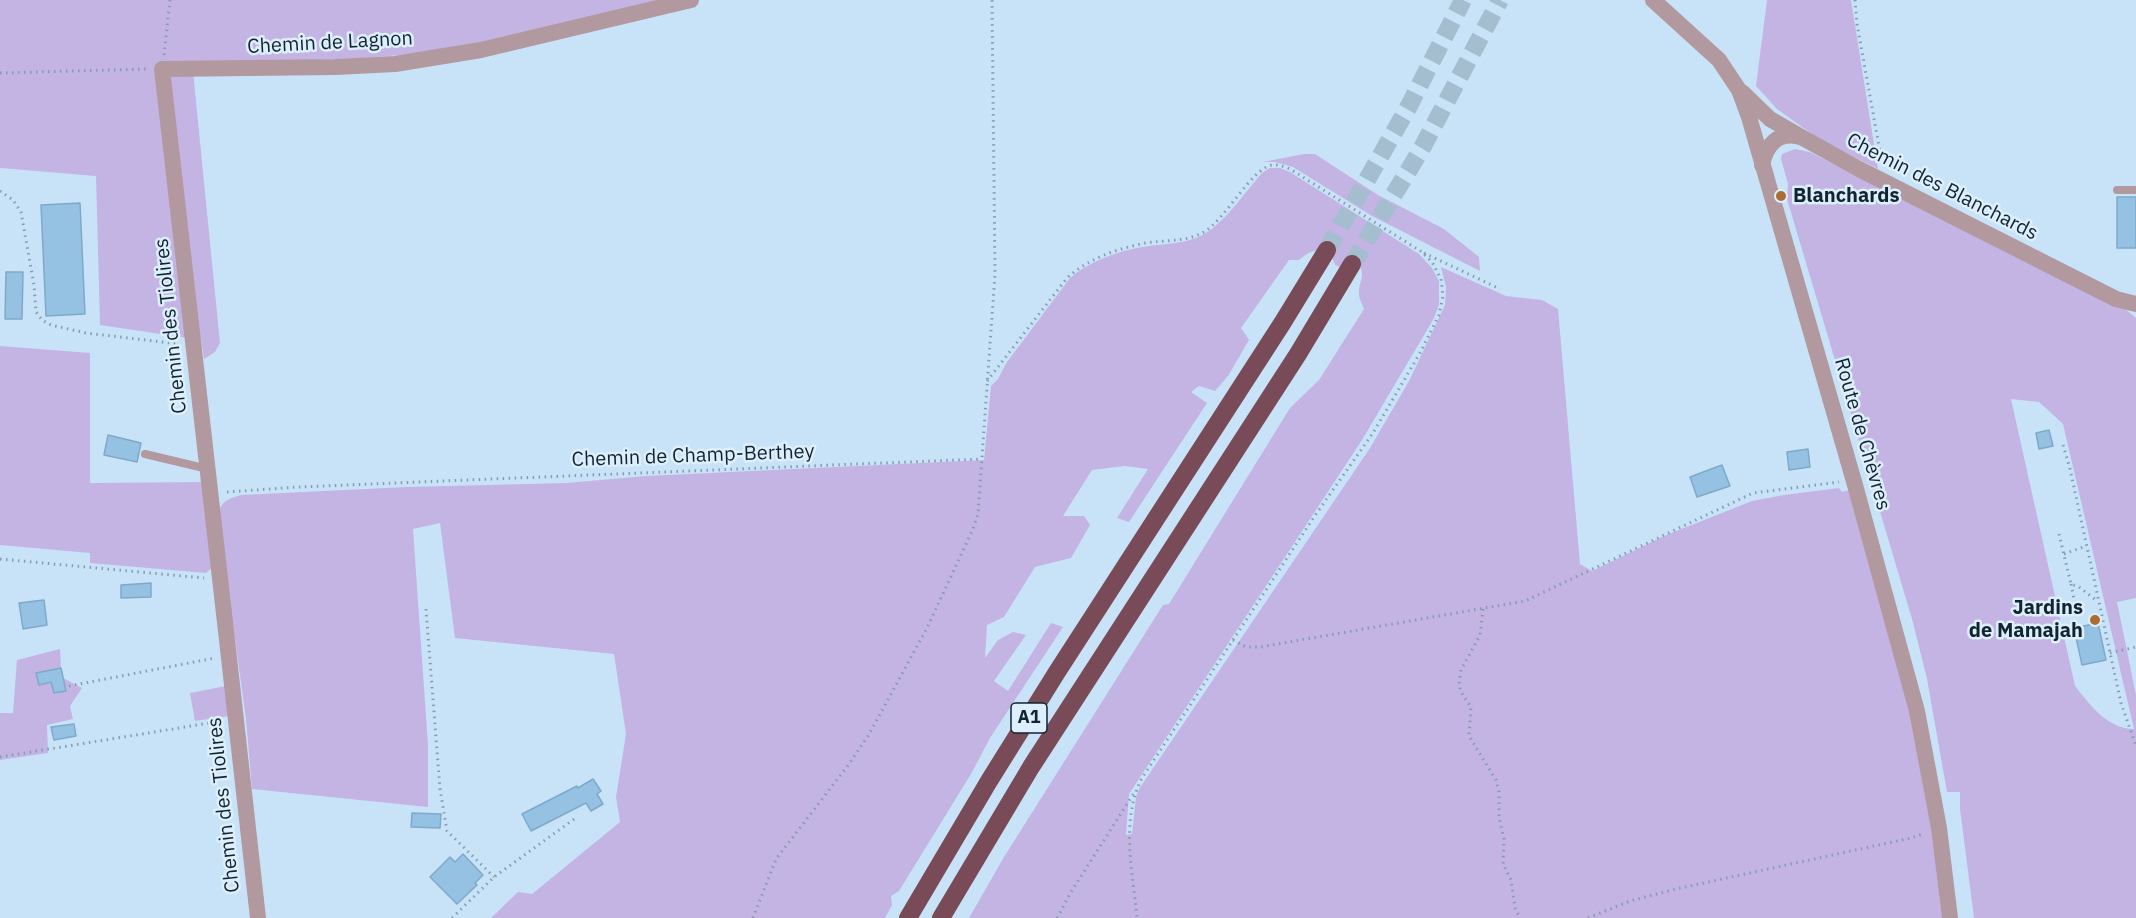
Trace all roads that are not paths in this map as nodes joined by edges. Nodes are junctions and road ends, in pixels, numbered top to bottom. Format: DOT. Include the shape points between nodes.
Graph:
graph roads {
  1 [pos="691,0"];
  2 [pos="1653,0"];
  3 [pos="162,69"];
  4 [pos="1739,90"];
  5 [pos="1803,138"];
  6 [pos="1762,165"];
  7 [pos="2117,190"];
  8 [pos="2136,190"];
  9 [pos="1326,250"];
  10 [pos="1352,264"];
  11 [pos="2136,304"];
  12 [pos="145,454"];
  13 [pos="208,469"];
  14 [pos="258,918"];
  15 [pos="908,918"];
  16 [pos="941,918"];
  17 [pos="1950,918"];
  1 -- 3 [label="street, Chemin de Lagnon" via="481,50 395,64"];
  2 -- 4 [label="street, Route de Chèvres" via="1707,47"];
  3 -- 13 [label="street, Chemin des Tiolires"];
  4 -- 5 [label="street, Chemin des Blanchards" via="1770,119"];
  4 -- 6 [label="street, Route de Chèvres"];
  5 -- 6 [label="street" via="1781,136 1767,148"];
  5 -- 11 [label="street, Chemin des Blanchards" via="2116,299"];
  6 -- 17 [label="street, Route de Chèvres" via="1917,711 1939,828"];
  7 -- 8 [label="lane"];
  9 -- 15 [label="highway, A1" via="995,771"];
  10 -- 16 [label="highway, A1" via="1031,767"];
  12 -- 13 [label="lane"];
  13 -- 14 [label="street, Chemin des Tiolires"];
}
